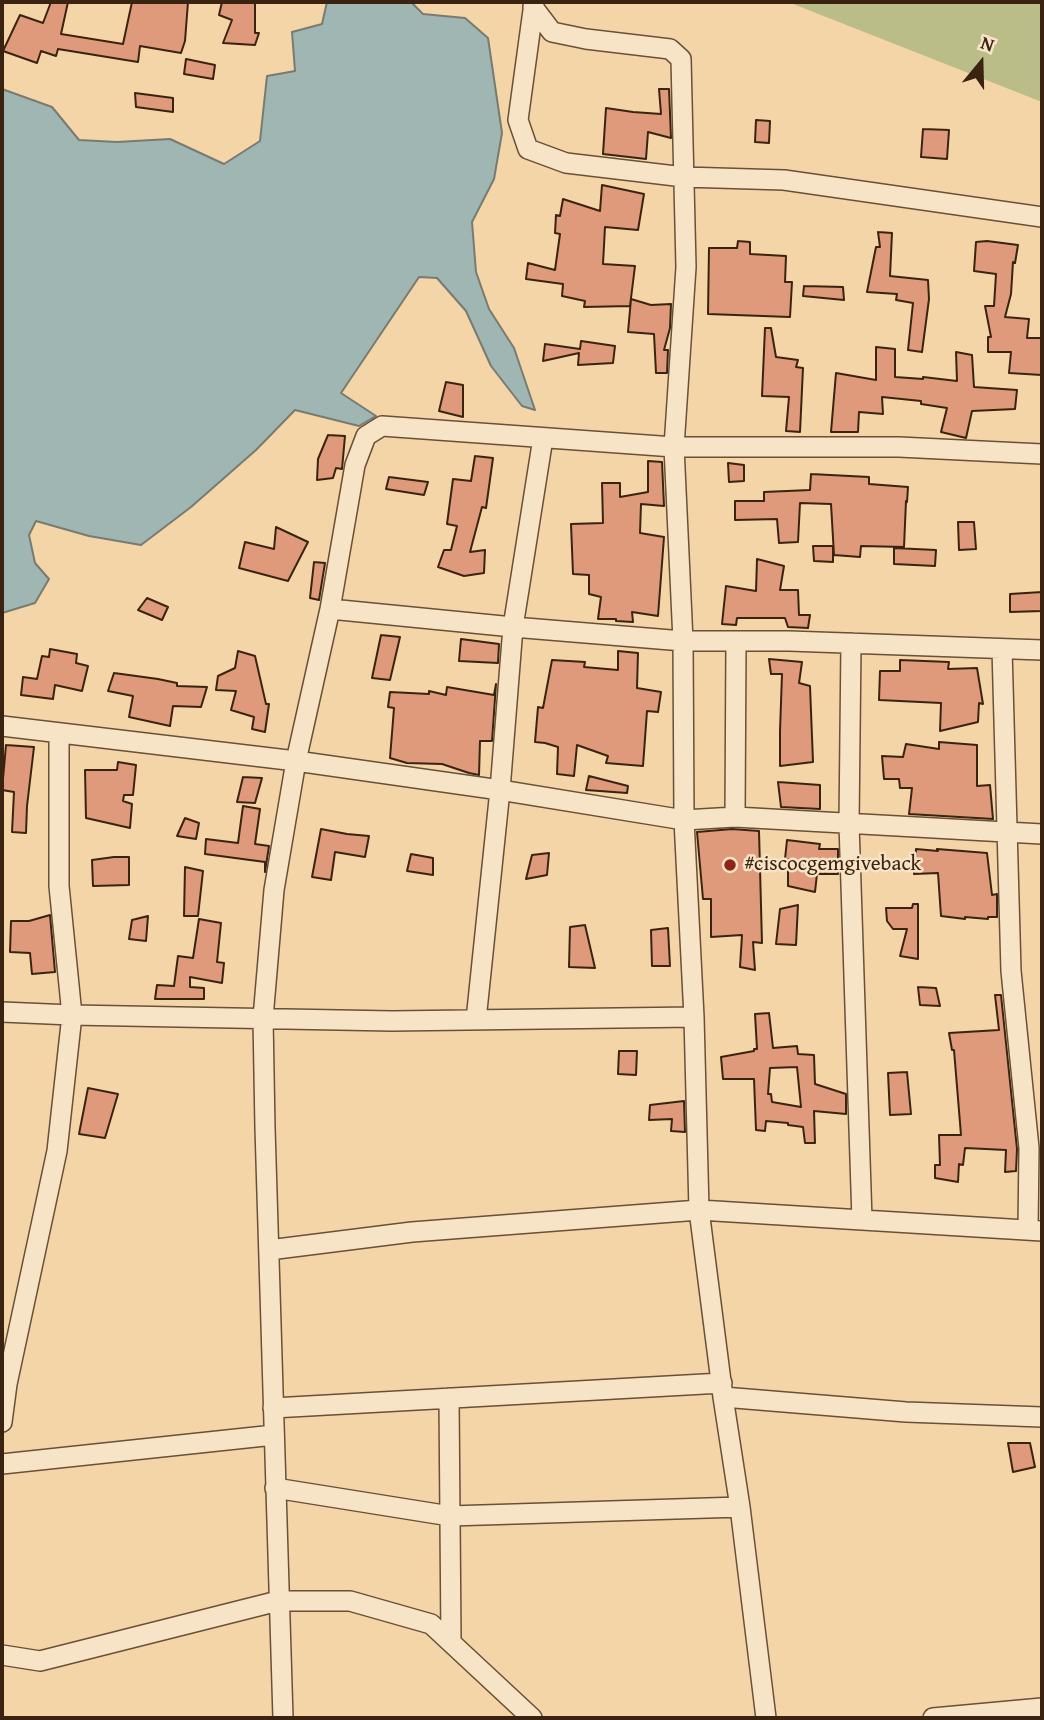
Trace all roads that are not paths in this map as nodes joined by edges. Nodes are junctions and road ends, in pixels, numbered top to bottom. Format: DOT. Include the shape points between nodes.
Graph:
graph roads {
  1 [pos="534,4"];
  2 [pos="684,177"];
  3 [pos="1042,217"];
  4 [pos="543,438"];
  5 [pos="674,447"];
  6 [pos="1042,454"];
  7 [pos="330,609"];
  8 [pos="513,627"];
  9 [pos="683,641"];
  10 [pos="736,642"];
  11 [pos="851,643"];
  12 [pos="1002,649"];
  13 [pos="1042,650"];
  14 [pos="2,726"];
  15 [pos="58,733"];
  16 [pos="296,761"];
  17 [pos="500,790"];
  18 [pos="735,817"];
  19 [pos="684,820"];
  20 [pos="849,824"];
  21 [pos="1007,833"];
  22 [pos="1042,834"];
  23 [pos="2,1012"];
  24 [pos="72,1015"];
  25 [pos="694,1017"];
  26 [pos="263,1018"];
  27 [pos="476,1020"];
  28 [pos="699,1210"];
  29 [pos="862,1220"];
  30 [pos="1035,1231"];
  31 [pos="269,1250"];
  32 [pos="723,1390"];
  33 [pos="449,1398"];
  34 [pos="273,1408"];
  35 [pos="1042,1417"];
  36 [pos="2,1422"];
  37 [pos="274,1435"];
  38 [pos="2,1464"];
  39 [pos="275,1488"];
  40 [pos="740,1507"];
  41 [pos="450,1516"];
  42 [pos="278,1601"];
  43 [pos="451,1641"];
  44 [pos="2,1655"];
  45 [pos="1042,1708"];
  46 [pos="523,1715"];
  47 [pos="972,1716"];
  48 [pos="283,1718"];
  49 [pos="766,1718"];
  50 [pos="933,1718"];
  1 -- 2 [label="street" via="552,32 670,49 681,59"];
  1 -- 2 [label="street" via="518,120 528,149 566,163"];
  2 -- 3 [label="street" via="784,180"];
  2 -- 5 [label="street" via="686,267"];
  4 -- 5 [label="street"];
  4 -- 7 [label="street" via="382,426 366,436 355,465"];
  4 -- 8 [label="street"];
  5 -- 6 [label="street" via="899,447"];
  5 -- 9 [label="street"];
  7 -- 8 [label="street"];
  7 -- 16 [label="street"];
  8 -- 9 [label="street"];
  8 -- 17 [label="street"];
  9 -- 10 [label="street"];
  9 -- 19 [label="street"];
  10 -- 11 [label="street"];
  10 -- 18 [label="street"];
  11 -- 12 [label="street"];
  11 -- 20 [label="street"];
  12 -- 13 [label="street"];
  12 -- 21 [label="street"];
  14 -- 15 [label="street"];
  15 -- 16 [label="street"];
  15 -- 24 [label="street" via="59,886"];
  16 -- 17 [label="street"];
  16 -- 26 [label="street" via="274,890"];
  17 -- 19 [label="street"];
  17 -- 27 [label="street"];
  18 -- 19 [label="street"];
  18 -- 20 [label="street"];
  19 -- 25 [label="street"];
  20 -- 21 [label="street"];
  20 -- 29 [label="street"];
  21 -- 22 [label="street"];
  21 -- 30 [label="street" via="1011,971"];
  23 -- 24 [label="street"];
  24 -- 26 [label="street"];
  24 -- 36 [label="street" via="57,1151"];
  25 -- 27 [label="street"];
  25 -- 28 [label="street"];
  26 -- 27 [label="street"];
  26 -- 31 [label="street"];
  28 -- 29 [label="street"];
  28 -- 31 [label="street" via="412,1232"];
  28 -- 32 [label="street"];
  29 -- 30 [label="street"];
  31 -- 34 [label="street"];
  32 -- 33 [label="street"];
  32 -- 35 [label="street" via="906,1412"];
  32 -- 40 [label="street"];
  33 -- 34 [label="street"];
  33 -- 41 [label="street"];
  34 -- 37 [label="street"];
  37 -- 38 [label="street"];
  37 -- 39 [label="street"];
  39 -- 41 [label="street"];
  39 -- 42 [label="street"];
  40 -- 41 [label="street"];
  40 -- 49 [label="street"];
  41 -- 43 [label="street"];
  42 -- 43 [label="street" via="350,1601 431,1624"];
  42 -- 44 [label="street" via="40,1661"];
  42 -- 48 [label="street"];
  43 -- 46 [label="street"];
  45 -- 47 [label="street"];
  47 -- 50 [label="street"];
}
